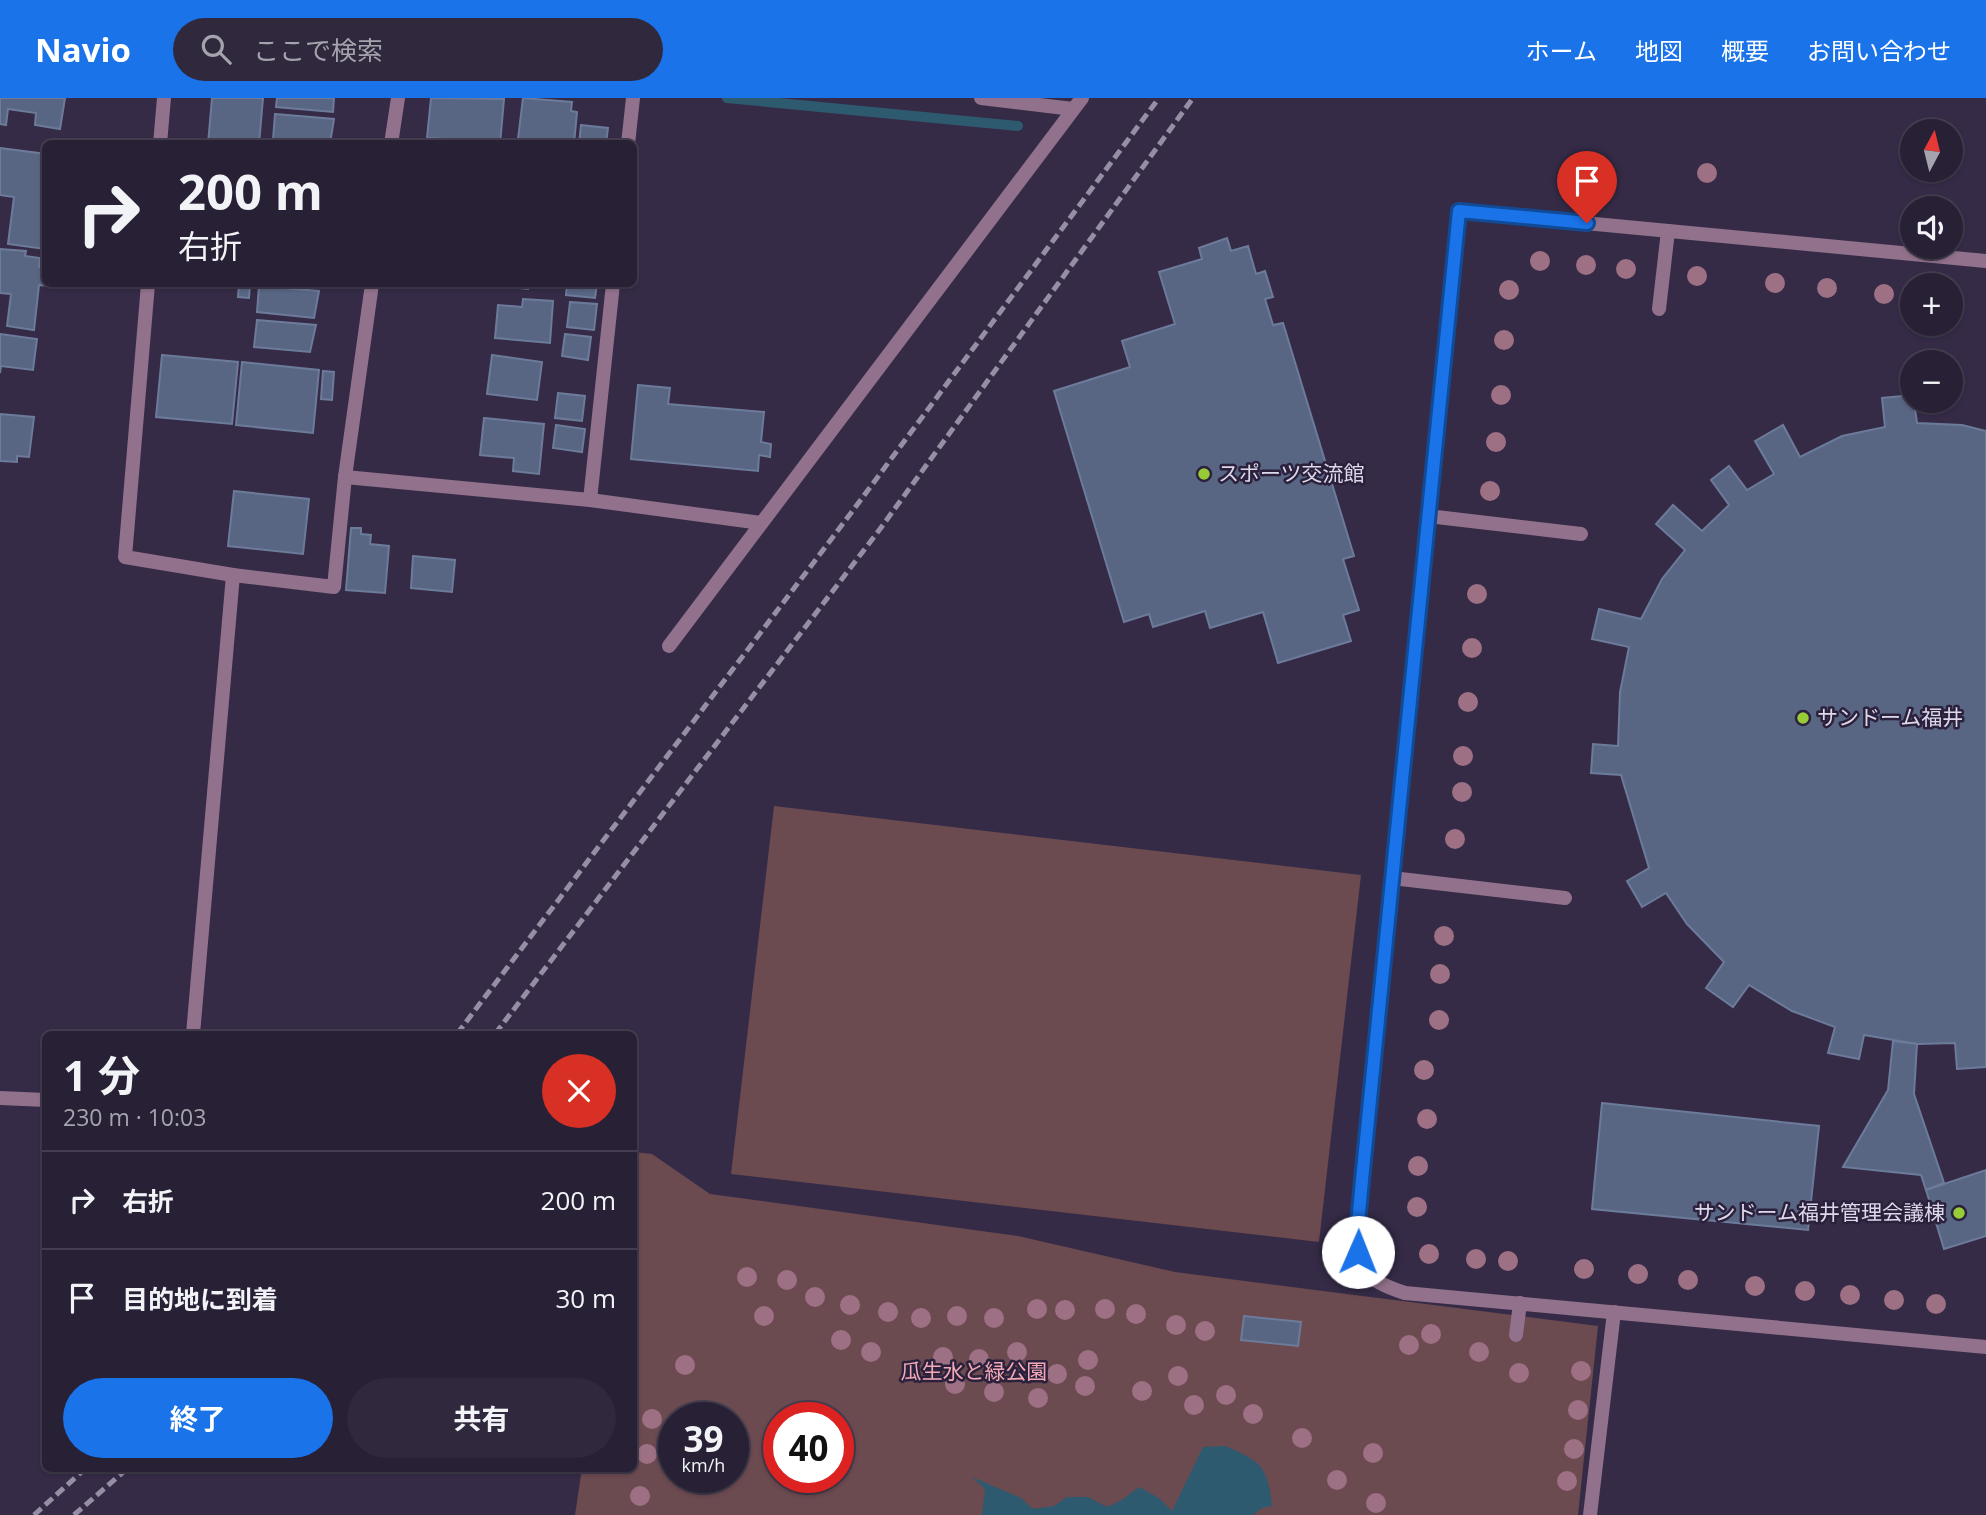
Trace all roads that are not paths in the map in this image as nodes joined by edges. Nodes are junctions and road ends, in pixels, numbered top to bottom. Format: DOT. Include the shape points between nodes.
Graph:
graph roads {
  1 [pos="164,98"];
  2 [pos="398,98"];
  3 [pos="632,98"];
  4 [pos="981,98"];
  5 [pos="1077,104"];
  6 [pos="160,140"];
  7 [pos="392,140"];
  8 [pos="628,140"];
  9 [pos="1668,231"];
  10 [pos="1986,261"];
  11 [pos="148,287"];
  12 [pos="372,287"];
  13 [pos="613,287"];
  14 [pos="1659,309"];
  15 [pos="345,477"];
  16 [pos="590,500"];
  17 [pos="1428,516"];
  18 [pos="761,523"];
  19 [pos="1581,534"];
  20 [pos="233,575"];
  21 [pos="669,646"];
  22 [pos="1392,878"];
  23 [pos="1565,898"];
  24 [pos="193,1031"];
  25 [pos="0,1098"];
  26 [pos="42,1100"];
  27 [pos="1520,1303"];
  28 [pos="1614,1312"];
  29 [pos="1516,1335"];
  30 [pos="1986,1347"];
  31 [pos="1590,1515"];
  1 -- 6 [label="street"];
  2 -- 7 [label="street"];
  3 -- 8 [label="street"];
  4 -- 5 [label="street"];
  5 -- 18 [label="street"];
  9 -- 10 [label="street"];
  9 -- 14 [label="street"];
  9 -- 17 [label="street" via="1459,211"];
  11 -- 20 [label="street" via="125,557"];
  12 -- 15 [label="street"];
  13 -- 16 [label="street"];
  15 -- 16 [label="street"];
  15 -- 20 [label="street" via="334,587"];
  16 -- 18 [label="street"];
  17 -- 19 [label="street"];
  17 -- 22 [label="street"];
  18 -- 21 [label="street"];
  20 -- 24 [label="street"];
  22 -- 23 [label="street"];
  22 -- 27 [label="street" via="1358,1252 1366,1273 1382,1286 1405,1293"];
  25 -- 26 [label="street"];
  27 -- 28 [label="street"];
  27 -- 29 [label="street"];
  28 -- 30 [label="street"];
  28 -- 31 [label="street"];
}
